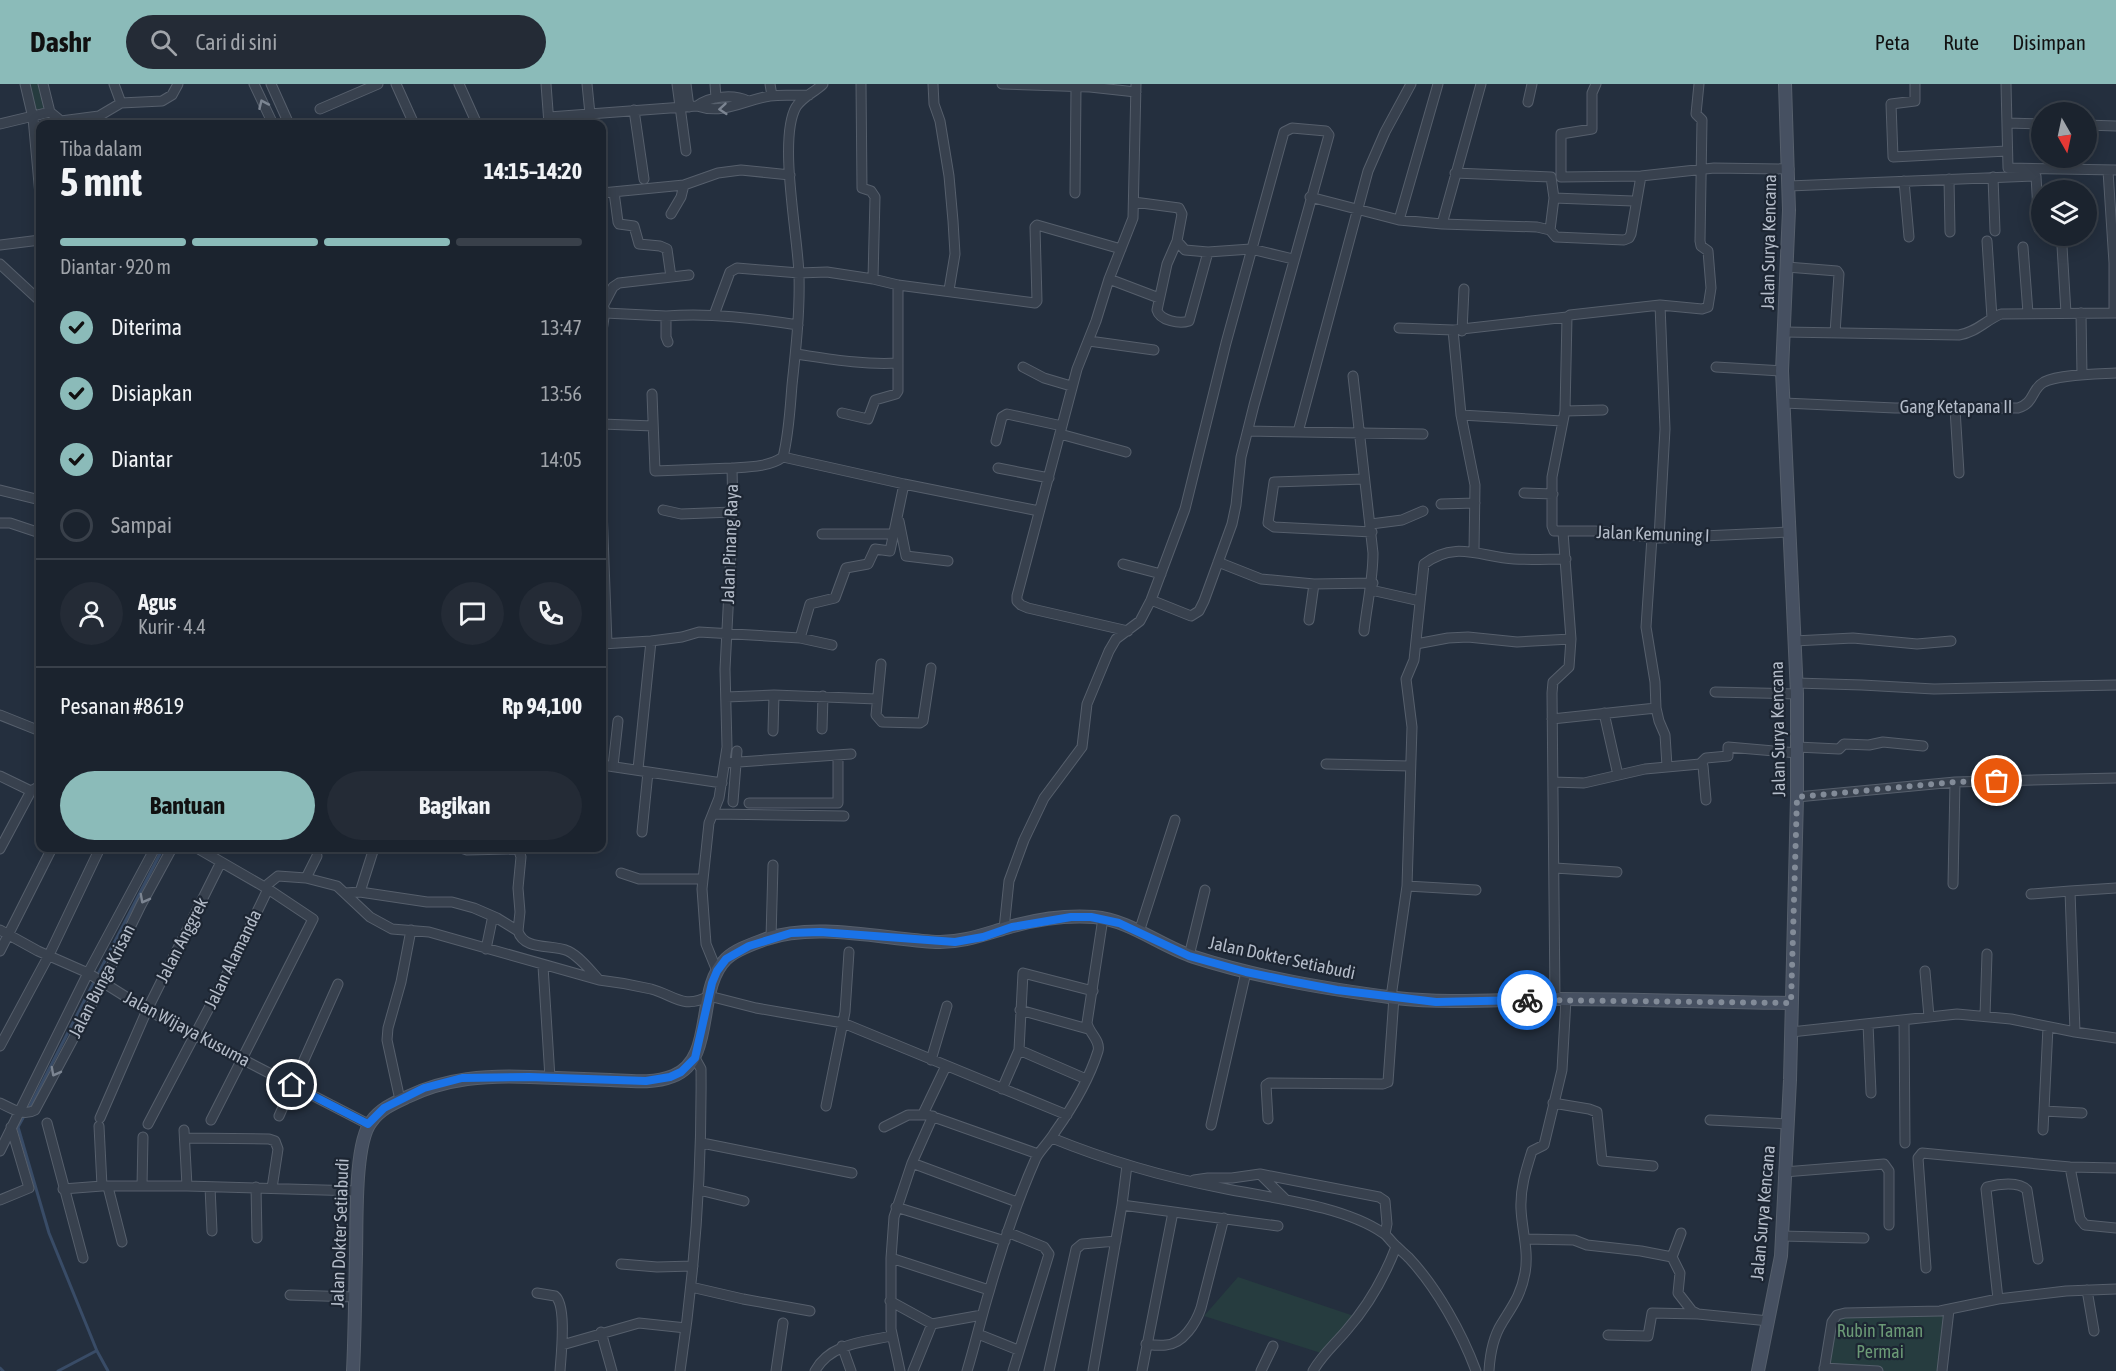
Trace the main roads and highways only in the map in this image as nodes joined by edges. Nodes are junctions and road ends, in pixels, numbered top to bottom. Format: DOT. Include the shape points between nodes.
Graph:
graph roads {
  1 [pos="1785,84"];
  2 [pos="1791,1003"];
  3 [pos="353,1371"];
  4 [pos="1758,1371"];
  1 -- 2 [label="main road, Jalan Surya Kencana" via="1789,186 1782,371 1797,750"];
  2 -- 3 [label="main road, Jalan Dokter Setiabudi" via="1560,999 1436,1002 1393,997 1246,972 1189,956 1103,918 1071,917 1004,926 983,937 955,942 820,932 771,938 734,953 717,971 695,1058 681,1072 661,1080 635,1081 462,1078 424,1088 384,1108 368,1124 357,1191"];
  2 -- 4 [label="main road, Jalan Surya Kencana" via="1781,1256"];
}
